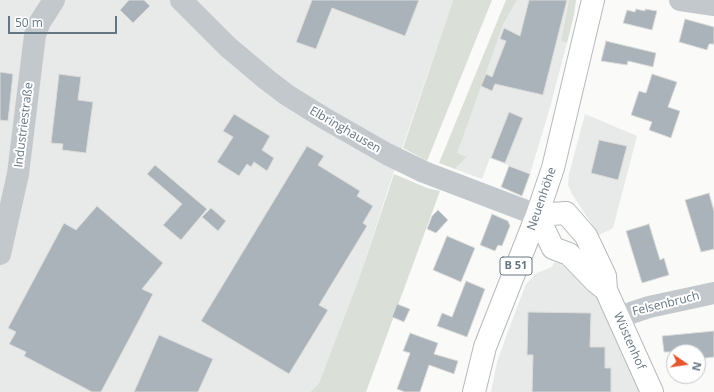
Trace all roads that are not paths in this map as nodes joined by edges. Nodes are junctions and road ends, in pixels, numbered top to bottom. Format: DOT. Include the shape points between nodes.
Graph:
graph roads {
  1 [pos="54,0"];
  2 [pos="181,0"];
  3 [pos="593,0"];
  4 [pos="680,0"];
  5 [pos="714,5"];
  6 [pos="537,215"];
  7 [pos="0,254"];
  8 [pos="606,290"];
  9 [pos="714,293"];
  10 [pos="619,317"];
  11 [pos="474,392"];
  12 [pos="652,392"];
  1 -- 7 [label="street, Industriestraße" via="35,35 18,174"];
  2 -- 6 [label="street, Elbringhausen" via="262,75 287,95 324,118 424,172"];
  3 -- 6 [label="main road, Neuenhöhe / B 51" via="553,168"];
  4 -- 5 [label="street"];
  6 -- 8 [label="main road, Wüstenhof" via="553,248 569,254"];
  6 -- 8 [label="main road, Wüstenhof" via="566,213 586,236 605,276"];
  6 -- 11 [label="main road, Neuenhöhe / B 51" via="485,347"];
  8 -- 10 [label="main road, Wüstenhof"];
  9 -- 10 [label="street, Felsenbruch" via="649,307"];
  10 -- 12 [label="main road, Wüstenhof"];
}
